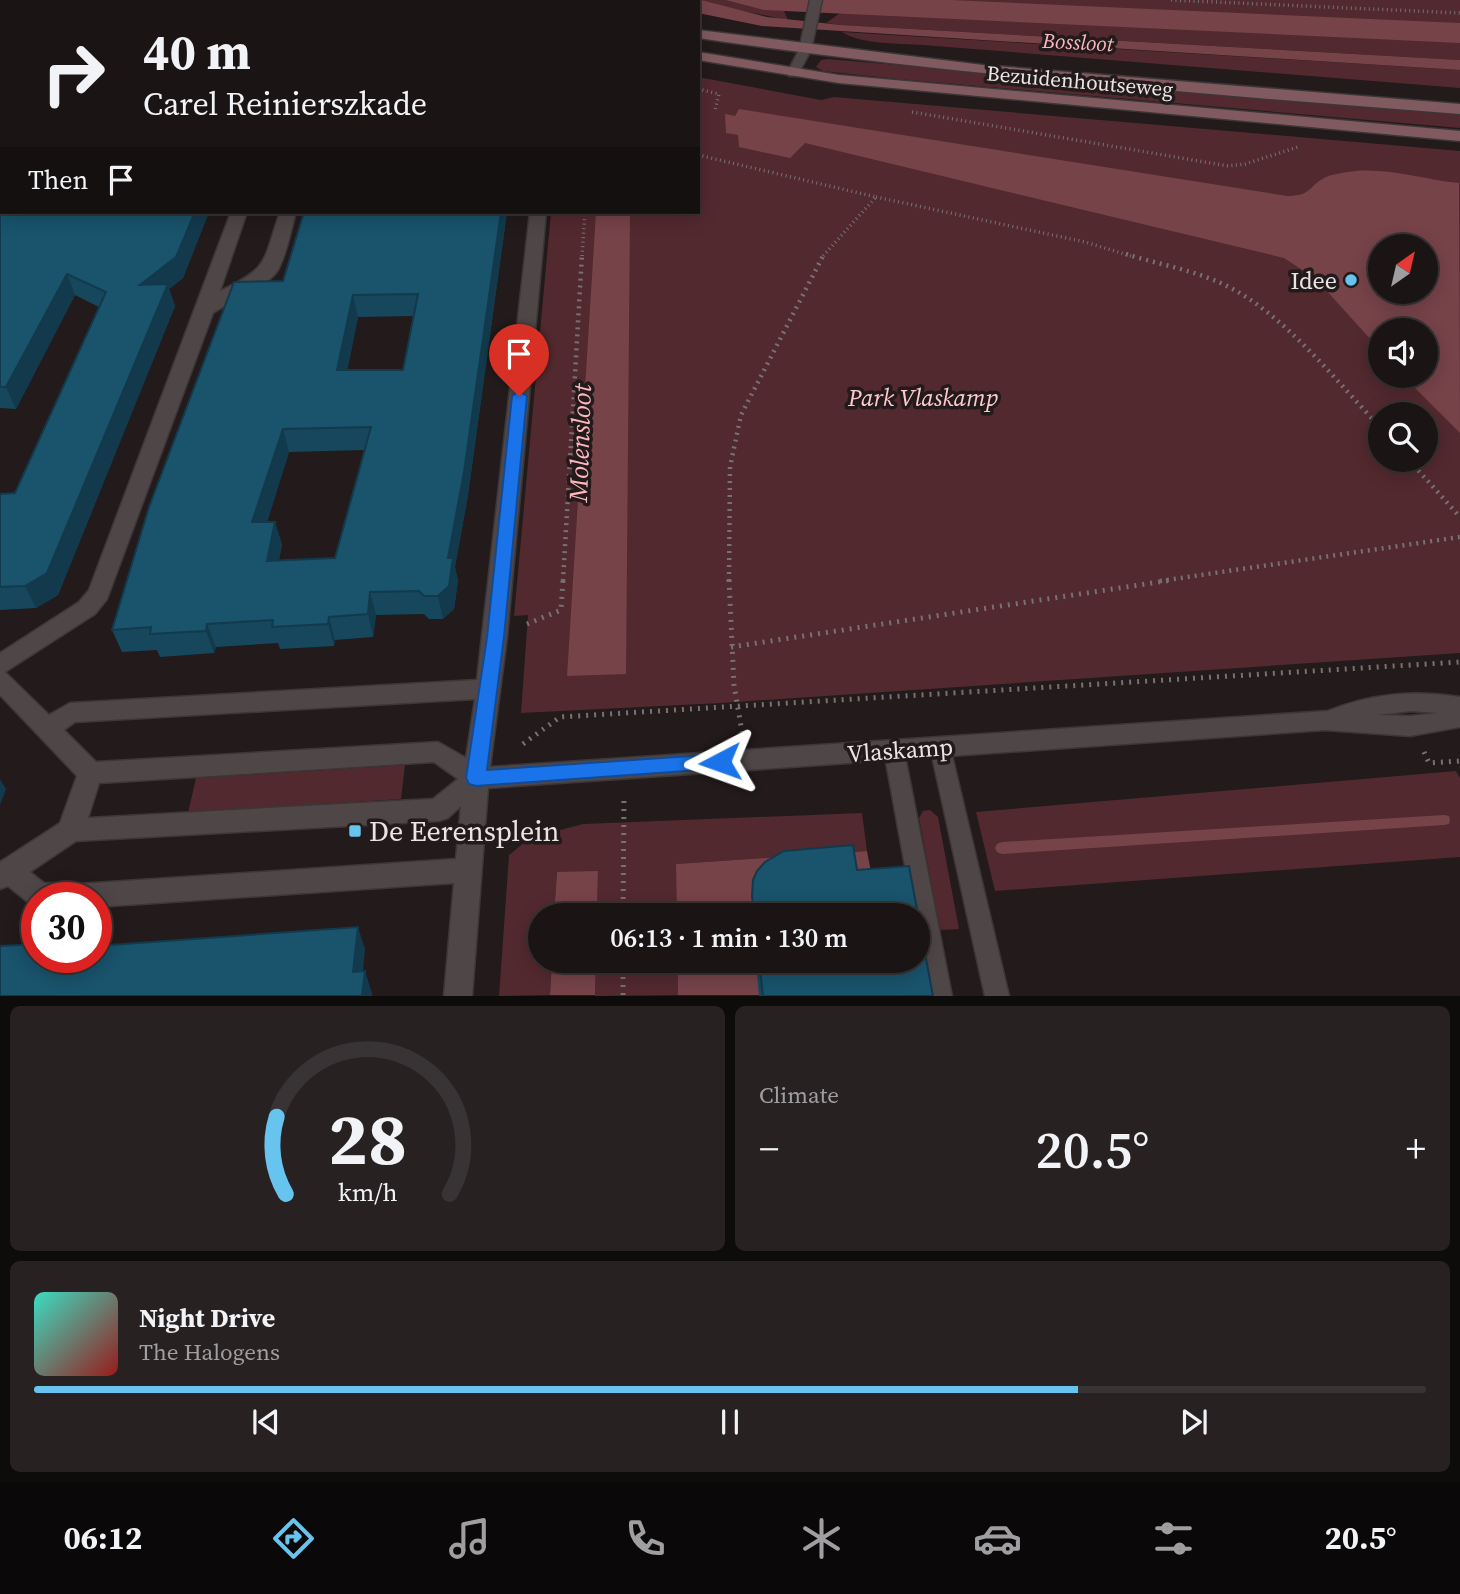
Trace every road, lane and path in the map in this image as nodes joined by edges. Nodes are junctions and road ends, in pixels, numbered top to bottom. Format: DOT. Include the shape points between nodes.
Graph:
graph roads {
  1 [pos="816,0"];
  2 [pos="1171,0"];
  3 [pos="1460,13"];
  4 [pos="700,34"];
  5 [pos="804,50"];
  6 [pos="700,56"];
  7 [pos="793,73"];
  8 [pos="700,89"];
  9 [pos="1460,109"];
  10 [pos="715,110"];
  11 [pos="902,111"];
  12 [pos="1460,136"];
  13 [pos="1305,145"];
  14 [pos="700,155"];
  15 [pos="876,197"];
  16 [pos="238,214"];
  17 [pos="287,214"];
  18 [pos="538,214"];
  19 [pos="585,214"];
  20 [pos="205,310"];
  21 [pos="1368,414"];
  22 [pos="1420,472"];
  23 [pos="1460,517"];
  24 [pos="1460,537"];
  25 [pos="530,623"];
  26 [pos="731,647"];
  27 [pos="1460,662"];
  28 [pos="0,665"];
  29 [pos="0,680"];
  30 [pos="488,689"];
  31 [pos="1460,707"];
  32 [pos="740,708"];
  33 [pos="1460,717"];
  34 [pos="1325,720"];
  35 [pos="46,730"];
  36 [pos="940,747"];
  37 [pos="518,748"];
  38 [pos="894,751"];
  39 [pos="744,761"];
  40 [pos="624,768"];
  41 [pos="90,774"];
  42 [pos="476,778"];
  43 [pos="71,830"];
  44 [pos="468,870"];
  45 [pos="5,873"];
  46 [pos="623,903"];
  47 [pos="623,973"];
  48 [pos="458,996"];
  49 [pos="623,996"];
  50 [pos="940,996"];
  51 [pos="997,996"];
  1 -- 5 [label="lane"];
  2 -- 3 [label="path"];
  4 -- 5 [label="main road, Bezuidenhoutseweg"];
  5 -- 7 [label="lane"];
  5 -- 9 [label="main road, Bezuidenhoutseweg" via="1076,80"];
  6 -- 7 [label="main road, Bezuidenhoutseweg"];
  7 -- 12 [label="main road, Bezuidenhoutseweg"];
  8 -- 10 [label="path" via="719,94"];
  11 -- 13 [label="path" via="1228,166"];
  14 -- 15 [label="path"];
  15 -- 21 [label="path" via="1085,242 1221,284 1278,321"];
  15 -- 26 [label="path" via="826,250 741,415 730,467"];
  16 -- 20 [label="street"];
  17 -- 20 [label="street" via="269,270"];
  18 -- 30 [label="street"];
  19 -- 25 [label="path" via="561,610"];
  20 -- 28 [label="street" via="99,593 87,608"];
  22 -- 23 [label="path"];
  24 -- 26 [label="path"];
  26 -- 32 [label="path"];
  27 -- 32 [label="path"];
  29 -- 35 [label="street"];
  30 -- 35 [label="street" via="70,713"];
  30 -- 42 [label="street"];
  31 -- 34 [label="street, Vlaskamp" via="1423,700 1391,702"];
  32 -- 37 [label="path" via="560,717"];
  32 -- 39 [label="path"];
  33 -- 34 [label="street, Vlaskamp" via="1440,725"];
  34 -- 36 [label="street, Vlaskamp"];
  35 -- 41 [label="street"];
  36 -- 38 [label="street, Vlaskamp"];
  36 -- 51 [label="lane"];
  38 -- 39 [label="street, Vlaskamp"];
  38 -- 50 [label="lane"];
  39 -- 40 [label="street, Vlaskamp"];
  40 -- 42 [label="street, Vlaskamp"];
  40 -- 46 [label="path"];
  41 -- 42 [label="street" via="438,752"];
  41 -- 43 [label="street"];
  42 -- 43 [label="street" via="439,810"];
  42 -- 44 [label="street"];
  43 -- 45 [label="street"];
  44 -- 45 [label="street" via="79,896 38,895"];
  44 -- 48 [label="street"];
  47 -- 49 [label="path"];
}
